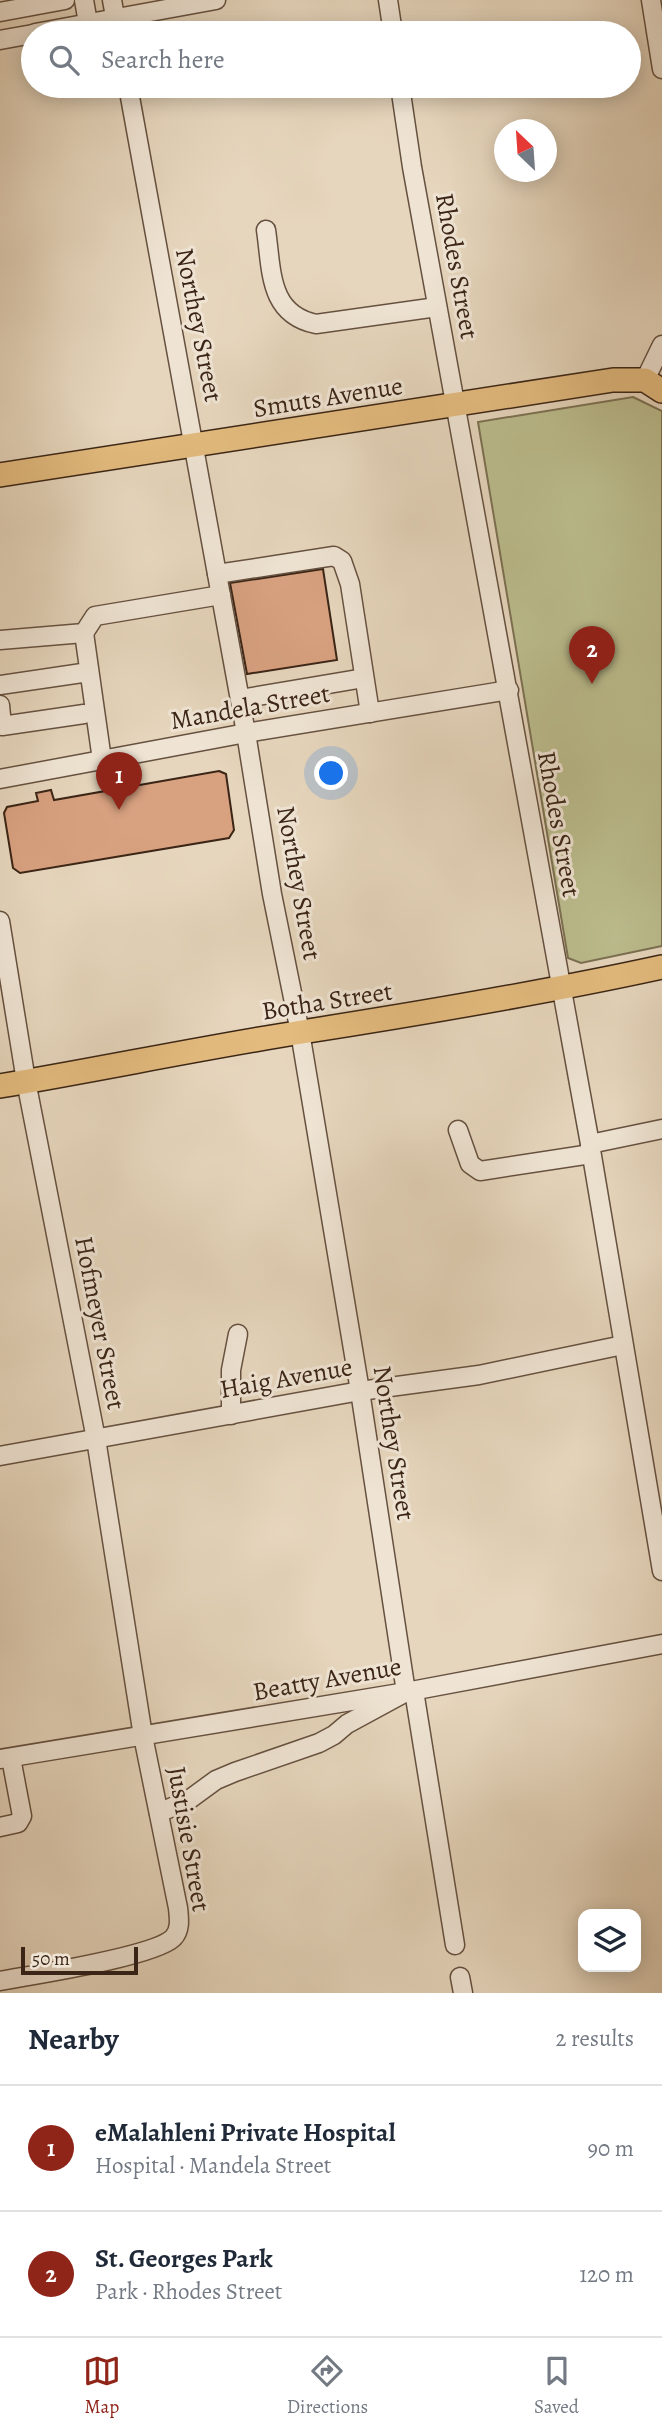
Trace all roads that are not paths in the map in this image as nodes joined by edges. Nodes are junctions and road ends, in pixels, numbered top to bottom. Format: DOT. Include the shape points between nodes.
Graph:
graph roads {
  1 [pos="65,0"];
  2 [pos="84,0"];
  3 [pos="112,0"];
  4 [pos="216,0"];
  5 [pos="388,0"];
  6 [pos="651,0"];
  7 [pos="0,12"];
  8 [pos="88,21"];
  9 [pos="116,21"];
  10 [pos="136,21"];
  11 [pos="391,21"];
  12 [pos="21,36"];
  13 [pos="0,40"];
  14 [pos="662,69"];
  15 [pos="130,98"];
  16 [pos="402,98"];
  17 [pos="266,230"];
  18 [pos="437,307"];
  19 [pos="662,345"];
  20 [pos="653,385"];
  21 [pos="455,405"];
  22 [pos="194,445"];
  23 [pos="0,475"];
  24 [pos="217,574"];
  25 [pos="220,595"];
  26 [pos="84,633"];
  27 [pos="0,640"];
  28 [pos="89,672"];
  29 [pos="364,678"];
  30 [pos="0,685"];
  31 [pos="509,690"];
  32 [pos="240,699"];
  33 [pos="0,705"];
  34 [pos="370,713"];
  35 [pos="84,714"];
  36 [pos="246,733"];
  37 [pos="102,760"];
  38 [pos="0,779"];
  39 [pos="0,921"];
  40 [pos="662,967"];
  41 [pos="562,989"];
  42 [pos="300,1032"];
  43 [pos="26,1081"];
  44 [pos="0,1086"];
  45 [pos="662,1129"];
  46 [pos="458,1130"];
  47 [pos="590,1149"];
  48 [pos="238,1334"];
  49 [pos="623,1345"];
  50 [pos="360,1391"];
  51 [pos="231,1415"];
  52 [pos="96,1440"];
  53 [pos="0,1456"];
  54 [pos="662,1572"];
  55 [pos="662,1644"];
  56 [pos="410,1692"];
  57 [pos="143,1736"];
  58 [pos="6,1759"];
  59 [pos="159,1813"];
  60 [pos="0,1827"];
  61 [pos="455,1945"];
  62 [pos="0,1981"];
  1 -- 7 [label="street"];
  2 -- 8 [label="street"];
  3 -- 9 [label="street"];
  4 -- 10 [label="street"];
  5 -- 11 [label="street"];
  6 -- 14 [label="street"];
  12 -- 13 [label="street"];
  15 -- 22 [label="street, Northey Street"];
  16 -- 18 [label="street, Rhodes Street"];
  17 -- 18 [label="street" via="273,282 288,312 300,321 316,324"];
  18 -- 21 [label="street, Rhodes Street"];
  19 -- 20 [label="street"];
  20 -- 21 [label="main road, Smuts Avenue" via="613,380"];
  21 -- 22 [label="main road, Smuts Avenue"];
  21 -- 31 [label="street, Rhodes Street"];
  22 -- 23 [label="main road, Smuts Avenue"];
  22 -- 24 [label="street, Northey Street"];
  24 -- 25 [label="street, Northey Street"];
  24 -- 29 [label="street" via="338,557 345,564 350,584"];
  25 -- 26 [label="street" via="96,616"];
  25 -- 32 [label="street, Northey Street"];
  26 -- 27 [label="street"];
  26 -- 28 [label="street"];
  28 -- 30 [label="street"];
  28 -- 37 [label="street"];
  29 -- 32 [label="street"];
  29 -- 34 [label="street"];
  31 -- 34 [label="street, Mandela Street"];
  31 -- 41 [label="street, Rhodes Street"];
  32 -- 36 [label="street, Northey Street"];
  33 -- 35 [label="street" via="2,726"];
  34 -- 36 [label="street, Mandela Street"];
  36 -- 37 [label="street, Mandela Street"];
  36 -- 42 [label="street, Northey Street"];
  37 -- 38 [label="street, Mandela Street"];
  39 -- 43 [label="street, Hofmeyer Street"];
  40 -- 41 [label="main road, Botha Street"];
  41 -- 42 [label="main road, Botha Street"];
  41 -- 47 [label="street, Rhodes Street"];
  42 -- 43 [label="main road, Botha Street"];
  42 -- 50 [label="street, Northey Street"];
  43 -- 44 [label="main road, Botha Street"];
  43 -- 52 [label="street, Hofmeyer Street"];
  45 -- 47 [label="street"];
  46 -- 47 [label="street" via="470,1164 480,1171"];
  47 -- 49 [label="street, Rhodes Street"];
  48 -- 51 [label="street" via="231,1370"];
  49 -- 50 [label="street, Haig Avenue" via="480,1375"];
  49 -- 54 [label="street, Rhodes Street"];
  50 -- 51 [label="street, Haig Avenue"];
  50 -- 56 [label="street, Northey Street"];
  51 -- 52 [label="street, Haig Avenue"];
  52 -- 53 [label="street, Haig Avenue"];
  52 -- 57 [label="street, Hofmeyer Street"];
  55 -- 56 [label="street, Beatty Avenue"];
  56 -- 57 [label="street, Beatty Avenue"];
  56 -- 59 [label="street" via="319,1743 216,1780"];
  56 -- 61 [label="street, Northey Street"];
  57 -- 58 [label="street, Beatty Avenue"];
  57 -- 59 [label="street, Justisie Street"];
  58 -- 60 [label="street" via="22,1816 18,1823"];
  59 -- 62 [label="street, Justisie Street" via="178,1908 174,1938 133,1954"];
}
